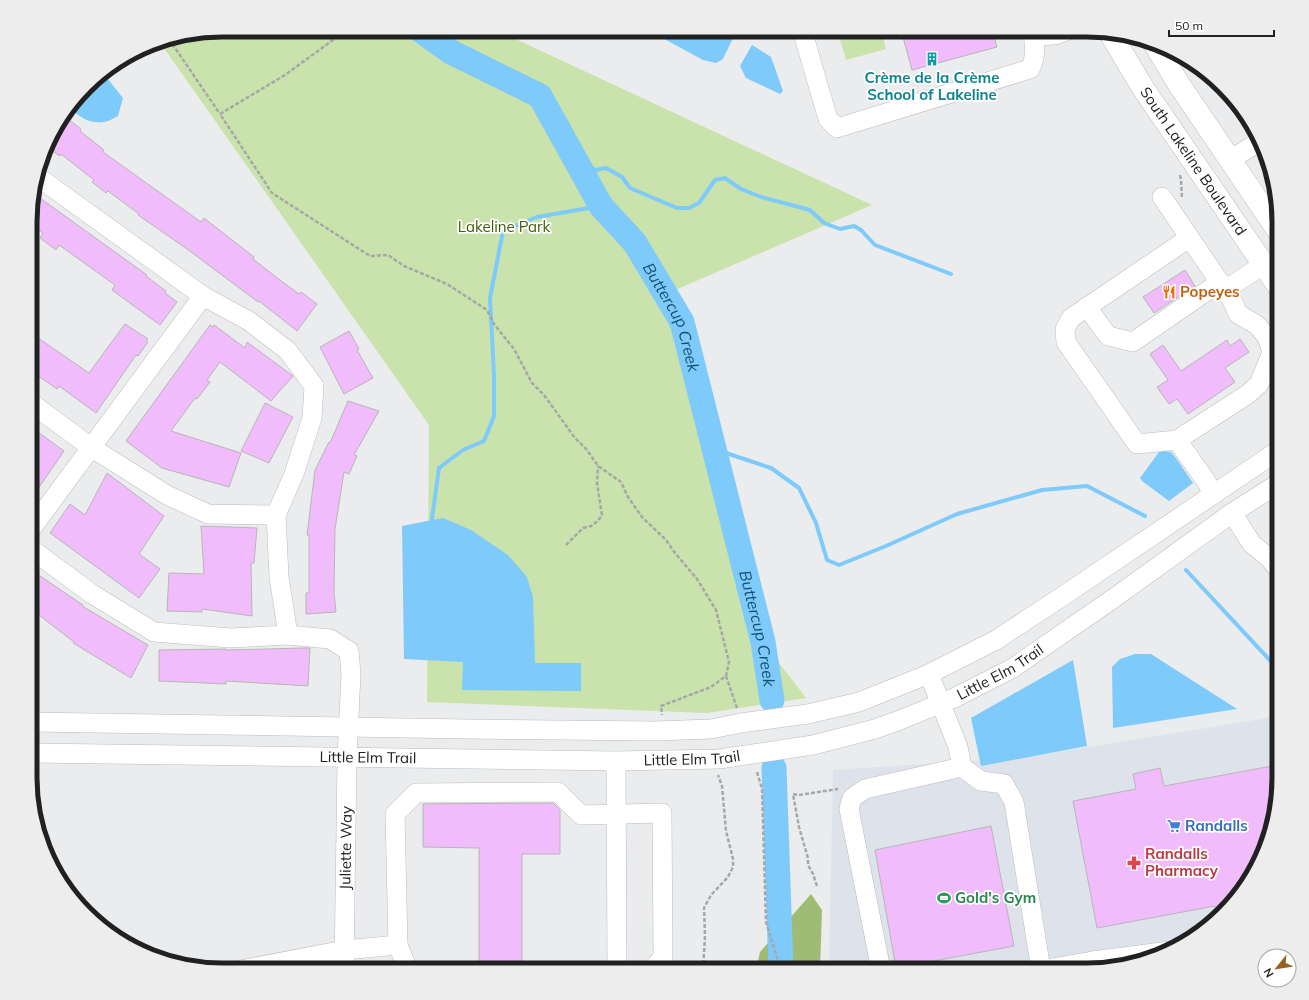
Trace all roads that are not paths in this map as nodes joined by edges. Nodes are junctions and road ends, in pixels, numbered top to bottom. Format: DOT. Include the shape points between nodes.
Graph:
graph roads {
  1 [pos="804,37"];
  2 [pos="1032,37"];
  3 [pos="1113,39"];
  4 [pos="1159,52"];
  5 [pos="1255,144"];
  6 [pos="1230,160"];
  7 [pos="42,180"];
  8 [pos="1162,197"];
  9 [pos="1272,222"];
  10 [pos="1189,238"];
  11 [pos="1264,265"];
  12 [pos="1272,277"];
  13 [pos="1223,286"];
  14 [pos="203,296"];
  15 [pos="1087,307"];
  16 [pos="37,407"];
  17 [pos="1177,440"];
  18 [pos="92,448"];
  19 [pos="1272,455"];
  20 [pos="1272,487"];
  21 [pos="1213,494"];
  22 [pos="1232,513"];
  23 [pos="276,515"];
  24 [pos="37,521"];
  25 [pos="37,553"];
  26 [pos="1272,558"];
  27 [pos="288,635"];
  28 [pos="929,674"];
  29 [pos="940,704"];
  30 [pos="37,722"];
  31 [pos="349,727"];
  32 [pos="37,753"];
  33 [pos="347,758"];
  34 [pos="616,761"];
  35 [pos="962,767"];
  36 [pos="616,814"];
  37 [pos="398,945"];
  38 [pos="344,950"];
  39 [pos="276,963"];
  40 [pos="344,963"];
  41 [pos="405,963"];
  42 [pos="616,963"];
  43 [pos="658,963"];
  44 [pos="880,963"];
  45 [pos="1041,963"];
  1 -- 2 [label="street" via="828,119 836,128 1030,69 1034,62"];
  3 -- 11 [label="main road, South Lakeline Boulevard" via="1143,88"];
  4 -- 6 [label="main road, South Lakeline Boulevard"];
  5 -- 6 [label="street"];
  6 -- 9 [label="main road, South Lakeline Boulevard"];
  7 -- 14 [label="street"];
  8 -- 10 [label="street"];
  10 -- 13 [label="street"];
  10 -- 15 [label="street"];
  11 -- 12 [label="main road, South Lakeline Boulevard"];
  11 -- 13 [label="street"];
  13 -- 15 [label="street" via="1133,342 1108,336"];
  13 -- 17 [label="street" via="1238,314 1257,325 1267,337 1272,352 1258,384 1248,394"];
  14 -- 18 [label="street"];
  14 -- 23 [label="street" via="249,321 288,352 314,386 312,418 294,474"];
  15 -- 17 [label="street" via="1071,318 1065,329 1066,342 1137,444"];
  16 -- 18 [label="street"];
  17 -- 21 [label="street"];
  18 -- 23 [label="street" via="167,495 208,514"];
  18 -- 24 [label="street"];
  19 -- 21 [label="street, Little Elm Trail"];
  20 -- 22 [label="street, Little Elm Trail"];
  21 -- 28 [label="street, Little Elm Trail" via="996,640"];
  22 -- 26 [label="street" via="1252,544"];
  22 -- 29 [label="street, Little Elm Trail" via="1013,668"];
  23 -- 27 [label="street" via="279,577"];
  25 -- 27 [label="street" via="92,594 154,632 231,638"];
  27 -- 31 [label="street, Juliette Way" via="330,639 349,651"];
  28 -- 29 [label="street"];
  28 -- 31 [label="street, Little Elm Trail" via="859,702 808,714 711,729 655,731"];
  29 -- 34 [label="street, Little Elm Trail" via="875,729 813,745 719,759"];
  29 -- 35 [label="street" via="958,747"];
  30 -- 31 [label="street, Little Elm Trail"];
  31 -- 33 [label="street, Juliette Way"];
  32 -- 33 [label="street, Little Elm Trail"];
  33 -- 34 [label="street, Little Elm Trail"];
  33 -- 38 [label="street, Juliette Way"];
  34 -- 36 [label="street"];
  35 -- 44 [label="street" via="865,789 852,798 849,809"];
  35 -- 45 [label="street" via="981,781 1004,784 1014,802"];
  36 -- 37 [label="street" via="582,815 558,792 416,793 395,814"];
  36 -- 42 [label="street"];
  36 -- 43 [label="street" via="662,813 664,957"];
  37 -- 38 [label="street"];
  37 -- 41 [label="street"];
  38 -- 39 [label="street"];
  38 -- 40 [label="street, Juliette Way"];
}
